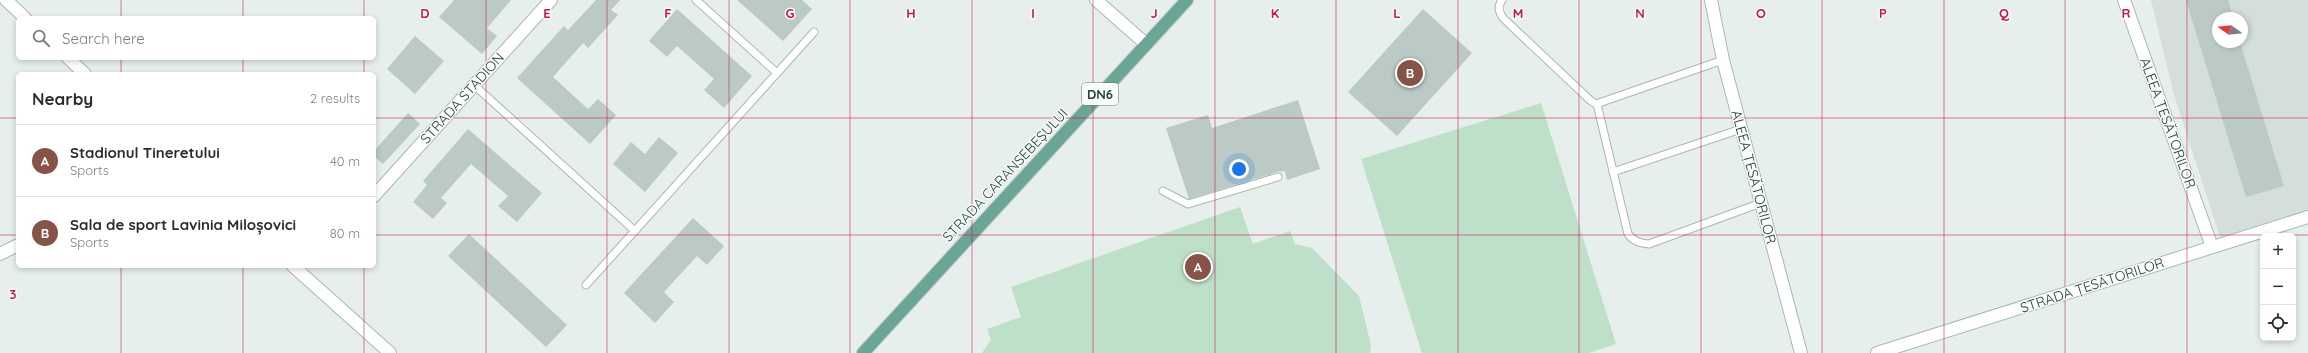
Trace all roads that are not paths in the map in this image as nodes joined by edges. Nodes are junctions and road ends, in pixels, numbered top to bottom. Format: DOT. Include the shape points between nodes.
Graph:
graph roads {
  1 [pos="6,0"];
  2 [pos="551,0"];
  3 [pos="696,0"];
  4 [pos="1096,0"];
  5 [pos="1187,0"];
  6 [pos="1502,0"];
  7 [pos="1711,0"];
  8 [pos="2124,0"];
  9 [pos="23,16"];
  10 [pos="814,32"];
  11 [pos="1146,44"];
  12 [pos="70,60"];
  13 [pos="1723,60"];
  14 [pos="83,72"];
  15 [pos="777,73"];
  16 [pos="474,85"];
  17 [pos="1597,104"];
  18 [pos="1741,129"];
  19 [pos="1613,172"];
  20 [pos="1278,177"];
  21 [pos="1163,191"];
  22 [pos="376,194"];
  23 [pos="1761,203"];
  24 [pos="2308,217"];
  25 [pos="635,231"];
  26 [pos="16,246"];
  27 [pos="2212,247"];
  28 [pos="0,254"];
  29 [pos="307,270"];
  30 [pos="586,285"];
  31 [pos="390,353"];
  32 [pos="863,353"];
  33 [pos="1801,353"];
  34 [pos="1877,353"];
  1 -- 9 [label="street"];
  2 -- 16 [label="street, STRADA STADION"];
  3 -- 15 [label="lane"];
  4 -- 11 [label="street"];
  5 -- 11 [label="main road, STRADA CARANSEBEȘULUI / DN6"];
  6 -- 17 [label="lane" via="1498,7 1504,19"];
  7 -- 13 [label="street, ALEEA ȚESĂTORILOR"];
  8 -- 27 [label="street, ALEEA ȚESĂTORILOR"];
  10 -- 15 [label="lane"];
  11 -- 32 [label="main road, STRADA CARANSEBEȘULUI / DN6"];
  12 -- 14 [label="street"];
  13 -- 17 [label="lane"];
  13 -- 18 [label="street, ALEEA ȚESĂTORILOR"];
  15 -- 25 [label="lane"];
  16 -- 22 [label="street, STRADA STADION"];
  16 -- 25 [label="lane"];
  17 -- 19 [label="lane"];
  18 -- 19 [label="lane"];
  18 -- 23 [label="street, ALEEA ȚESĂTORILOR"];
  19 -- 23 [label="lane" via="1628,234 1640,244 1649,244"];
  20 -- 21 [label="lane" via="1188,204"];
  23 -- 33 [label="street, ALEEA ȚESĂTORILOR"];
  24 -- 27 [label="street, STRADA ȚESĂTORILOR"];
  25 -- 30 [label="lane"];
  26 -- 28 [label="street"];
  27 -- 34 [label="street, STRADA ȚESĂTORILOR"];
  29 -- 31 [label="street"];
}
